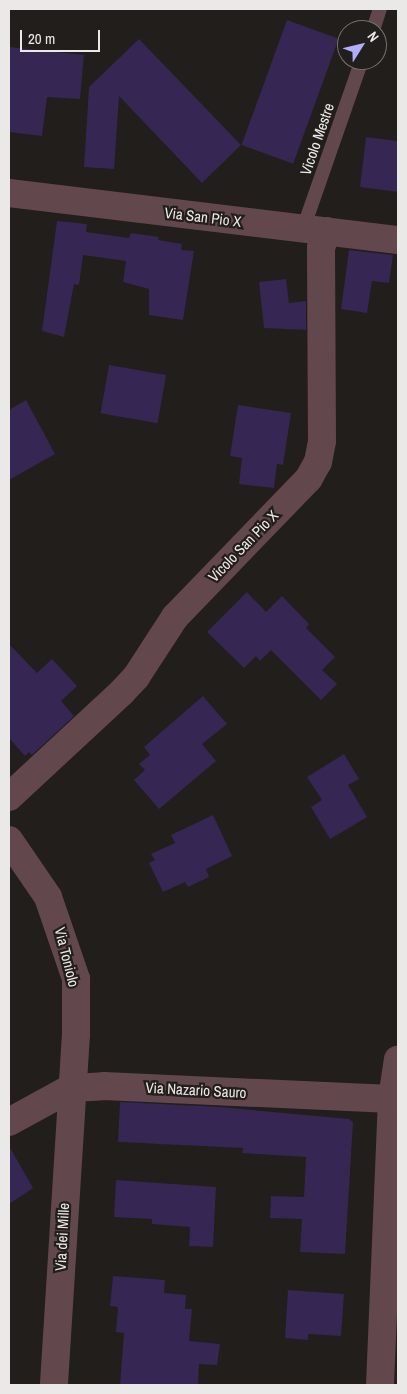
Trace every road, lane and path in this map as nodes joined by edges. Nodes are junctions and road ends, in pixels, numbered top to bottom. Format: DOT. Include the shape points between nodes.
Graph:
graph roads {
  1 [pos="359,70"];
  2 [pos="9,193"];
  3 [pos="315,230"];
  4 [pos="398,240"];
  5 [pos="9,797"];
  6 [pos="9,840"];
  7 [pos="398,1059"];
  8 [pos="71,1088"];
  9 [pos="392,1099"];
  10 [pos="9,1122"];
  11 [pos="54,1385"];
  12 [pos="380,1385"];
  1 -- 3 [label="lane, Vicolo Mestre"];
  2 -- 3 [label="street, Via San Pio X"];
  3 -- 4 [label="street, Via San Pio X"];
  3 -- 5 [label="street, Vicolo San Pio X" via="321,248 322,441 318,462 309,478 175,617 136,677"];
  6 -- 8 [label="street, Via Toniolo" via="48,897 76,979 76,1034"];
  7 -- 9 [label="street"];
  8 -- 9 [label="street, Via Nazario Sauro" via="104,1086"];
  8 -- 10 [label="street, Via Nazario Sauro"];
  8 -- 11 [label="street, Via dei Mille"];
  9 -- 12 [label="street"];
}
